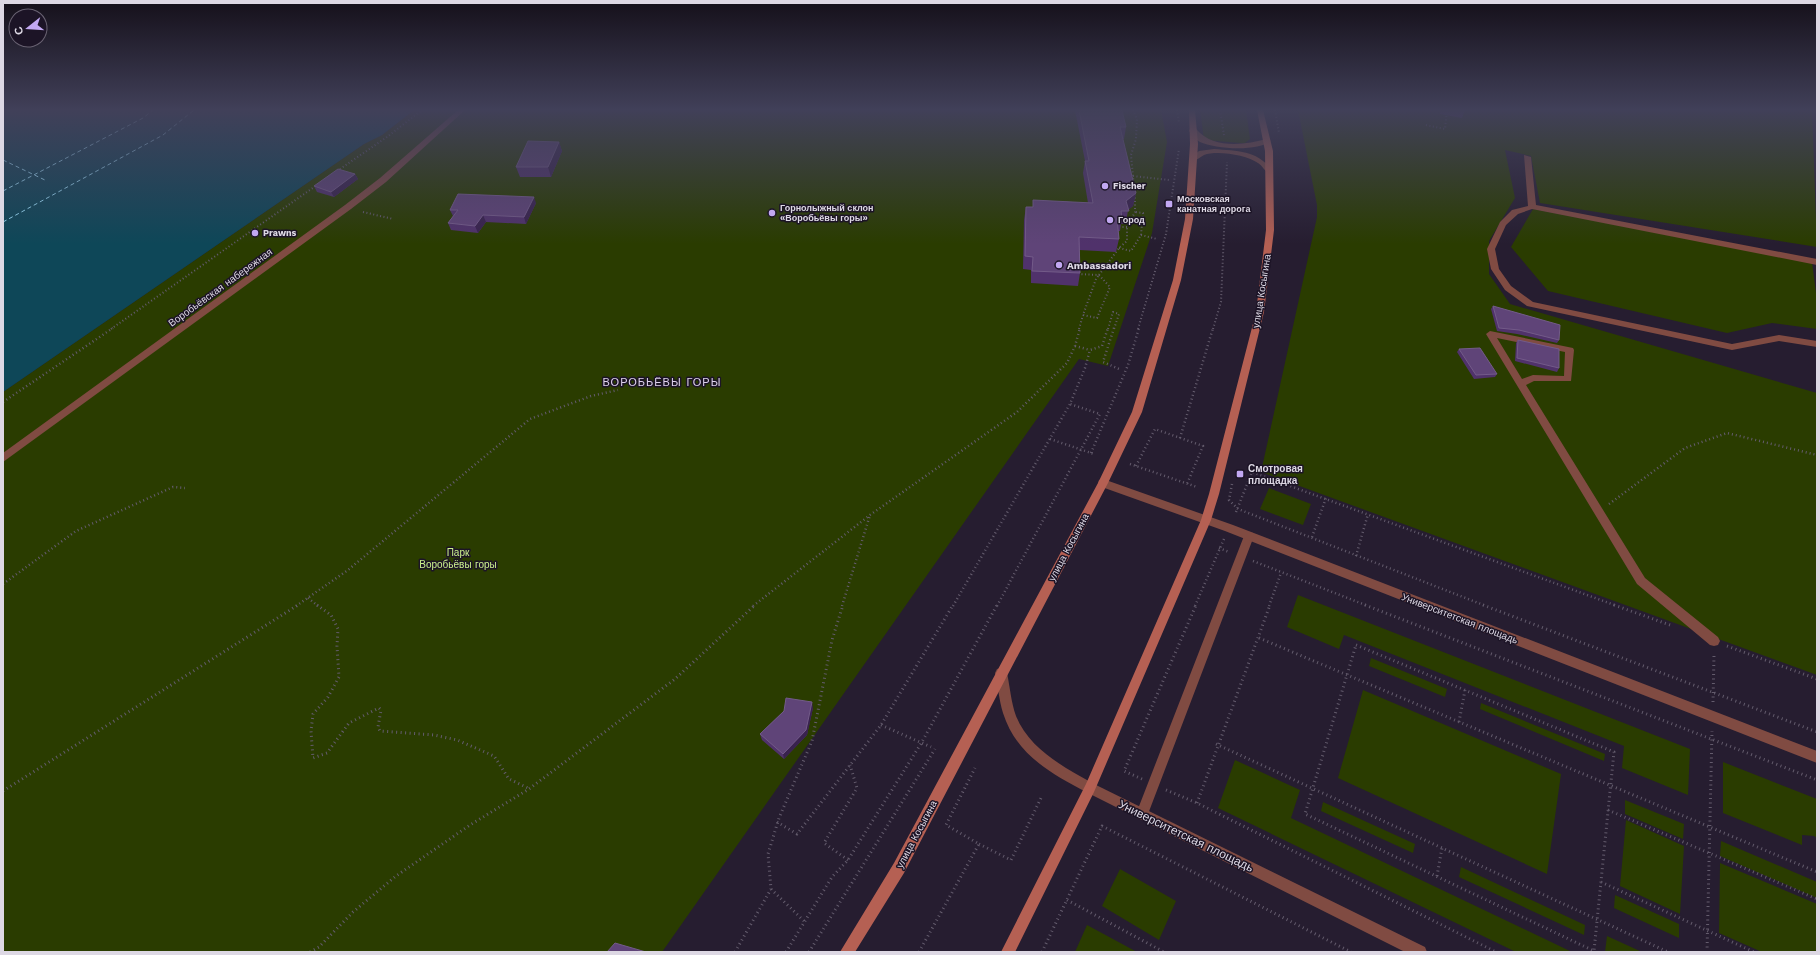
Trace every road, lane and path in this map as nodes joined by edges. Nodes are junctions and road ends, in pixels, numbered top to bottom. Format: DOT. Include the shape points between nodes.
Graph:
graph roads {
  1 [pos="362,155"];
  2 [pos="412,155"];
  3 [pos="1131,155"];
  4 [pos="1178,155"];
  5 [pos="1193,155"];
  6 [pos="1199,155"];
  7 [pos="1227,155"];
  8 [pos="1247,155"];
  9 [pos="1269,155"];
  10 [pos="1527,157"];
  11 [pos="1193,159"];
  12 [pos="1269,171"];
  13 [pos="334,173"];
  14 [pos="1133,176"];
  15 [pos="1169,180"];
  16 [pos="321,182"];
  17 [pos="348,207"];
  18 [pos="1532,207"];
  19 [pos="1135,212"];
  20 [pos="393,219"];
  21 [pos="1119,227"];
  22 [pos="1127,227"];
  23 [pos="1141,235"];
  24 [pos="1158,239"];
  25 [pos="1119,248"];
  26 [pos="1817,262"];
  27 [pos="1078,274"];
  28 [pos="1099,275"];
  29 [pos="1083,315"];
  30 [pos="1817,344"];
  31 [pos="1075,346"];
  32 [pos="1090,350"];
  33 [pos="1119,369"];
  34 [pos="1520,384"];
  35 [pos="618,390"];
  36 [pos="3,402"];
  37 [pos="1070,404"];
  38 [pos="1180,438"];
  39 [pos="1050,439"];
  40 [pos="1082,450"];
  41 [pos="1817,455"];
  42 [pos="3,458"];
  43 [pos="1130,464"];
  44 [pos="1136,466"];
  45 [pos="1103,482"];
  46 [pos="1187,484"];
  47 [pos="1197,487"];
  48 [pos="185,488"];
  49 [pos="1326,498"];
  50 [pos="1229,500"];
  51 [pos="1237,511"];
  52 [pos="1599,512"];
  53 [pos="1368,514"];
  54 [pos="870,515"];
  55 [pos="1206,520"];
  56 [pos="1249,536"];
  57 [pos="1312,537"];
  58 [pos="1224,538"];
  59 [pos="1219,548"];
  60 [pos="1240,556"];
  61 [pos="1356,556"];
  62 [pos="1281,573"];
  63 [pos="3,584"];
  64 [pos="308,598"];
  65 [pos="1677,628"];
  66 [pos="1259,638"];
  67 [pos="1714,641"];
  68 [pos="1001,673"];
  69 [pos="1347,676"];
  70 [pos="1817,679"];
  71 [pos="1465,690"];
  72 [pos="1713,692"];
  73 [pos="1712,717"];
  74 [pos="1459,722"];
  75 [pos="881,725"];
  76 [pos="1817,732"];
  77 [pos="1712,739"];
  78 [pos="922,742"];
  79 [pos="1216,744"];
  80 [pos="931,747"];
  81 [pos="935,749"];
  82 [pos="1817,757"];
  83 [pos="850,765"];
  84 [pos="975,768"];
  85 [pos="1817,780"];
  86 [pos="1153,784"];
  87 [pos="1611,786"];
  88 [pos="529,788"];
  89 [pos="1090,788"];
  90 [pos="1313,789"];
  91 [pos="3,791"];
  92 [pos="1041,798"];
  93 [pos="1197,803"];
  94 [pos="1608,810"];
  95 [pos="1142,814"];
  96 [pos="777,822"];
  97 [pos="1710,826"];
  98 [pos="980,844"];
  99 [pos="1442,848"];
  100 [pos="1709,852"];
  101 [pos="848,860"];
  102 [pos="1817,872"];
  103 [pos="1437,876"];
  104 [pos="1601,882"];
  105 [pos="771,889"];
  106 [pos="1817,899"];
  107 [pos="1067,900"];
  108 [pos="1597,920"];
  109 [pos="805,922"];
  110 [pos="1707,931"];
  111 [pos="310,952"];
  112 [pos="735,952"];
  113 [pos="786,952"];
  114 [pos="809,952"];
  115 [pos="847,952"];
  116 [pos="919,952"];
  117 [pos="1008,952"];
  118 [pos="1042,952"];
  119 [pos="1164,952"];
  120 [pos="1351,952"];
  121 [pos="1420,952"];
  122 [pos="1496,952"];
  123 [pos="1668,952"];
  124 [pos="1707,952"];
  125 [pos="1754,952"];
  1 -- 13 [label="path"];
  2 -- 17 [label="street, Воробьёвская набережная"];
  3 -- 14 [label="path"];
  4 -- 40 [label="path" via="1166,234 1128,365 1093,453"];
  5 -- 11 [label="main road, улица Косыгина"];
  6 -- 11 [label="street"];
  7 -- 38 [label="path" via="1221,302"];
  8 -- 12 [label="street" via="1262,162"];
  9 -- 12 [label="main road, улица Косыгина"];
  10 -- 18 [label="street"];
  11 -- 45 [label="main road, улица Косыгина" via="1189,219 1177,280 1137,412"];
  12 -- 55 [label="main road, улица Косыгина" via="1270,230 1260,312"];
  14 -- 15 [label="path"];
  14 -- 19 [label="path"];
  16 -- 36 [label="path" via="147,305"];
  17 -- 20 [label="path"];
  17 -- 42 [label="street, Воробьёвская набережная"];
  18 -- 26 [label="street"];
  18 -- 30 [label="street" via="1515,212 1504,224 1491,249 1495,270 1508,288 1530,304 1732,347 1779,338"];
  19 -- 22 [label="path"];
  19 -- 23 [label="path" via="1143,214"];
  21 -- 22 [label="path"];
  22 -- 25 [label="path" via="1127,241"];
  23 -- 24 [label="path"];
  23 -- 25 [label="path" via="1131,251"];
  25 -- 28 [label="path"];
  27 -- 28 [label="path"];
  28 -- 29 [label="path"];
  28 -- 29 [label="path" via="1110,287 1097,318"];
  29 -- 31 [label="path"];
  31 -- 32 [label="path"];
  31 -- 54 [label="path" via="1066,363 1017,412"];
  32 -- 33 [label="path" via="1102,346 1113,312 1119,314 1103,362"];
  32 -- 37 [label="path"];
  34 -- 34 [label="street" via="1533,378 1568,380 1570,350 1490,334"];
  34 -- 52 [label="street"];
  35 -- 64 [label="path" via="591,396 530,419 348,570"];
  37 -- 39 [label="path"];
  37 -- 40 [label="path" via="1100,414"];
  38 -- 44 [label="path" via="1155,429"];
  38 -- 46 [label="path" via="1203,446"];
  39 -- 40 [label="path"];
  39 -- 75 [label="path"];
  40 -- 78 [label="path"];
  41 -- 52 [label="path" via="1727,433 1685,448"];
  43 -- 44 [label="path"];
  44 -- 46 [label="path"];
  45 -- 55 [label="street, Университетская площадь"];
  45 -- 68 [label="main road, улица Косыгина"];
  46 -- 47 [label="path"];
  48 -- 63 [label="path" via="173,487 76,531"];
  49 -- 51 [label="path" via="1252,472"];
  49 -- 53 [label="path"];
  49 -- 57 [label="path"];
  50 -- 51 [label="path"];
  51 -- 57 [label="path"];
  52 -- 67 [label="street" via="1642,581"];
  53 -- 61 [label="path"];
  53 -- 65 [label="path"];
  54 -- 88 [label="path" via="745,612 676,679"];
  54 -- 96 [label="path" via="832,640 812,740"];
  55 -- 56 [label="street, Университетская площадь"];
  55 -- 89 [label="main road, улица Косыгина"];
  56 -- 60 [label="street"];
  56 -- 73 [label="street, Университетская площадь"];
  57 -- 61 [label="path"];
  58 -- 59 [label="path"];
  59 -- 60 [label="path"];
  59 -- 86 [label="path" via="1124,771"];
  60 -- 62 [label="path"];
  60 -- 86 [label="street"];
  61 -- 72 [label="path"];
  62 -- 66 [label="path"];
  62 -- 77 [label="path"];
  64 -- 88 [label="path" via="331,614 338,629 339,677 328,697 313,714 313,758 327,753 349,723 379,708 380,731 434,735 457,740 494,756 509,779"];
  64 -- 91 [label="path"];
  66 -- 69 [label="path"];
  66 -- 79 [label="path"];
  67 -- 70 [label="path"];
  67 -- 72 [label="path"];
  68 -- 89 [label="street, Университетская площадь" via="1011,718 1027,746 1048,764"];
  68 -- 115 [label="main road, улица Косыгина" via="899,868"];
  69 -- 71 [label="path" via="1356,645"];
  69 -- 74 [label="path"];
  69 -- 90 [label="path"];
  71 -- 74 [label="path"];
  71 -- 87 [label="path" via="1614,752"];
  72 -- 73 [label="path"];
  72 -- 76 [label="path"];
  73 -- 77 [label="path"];
  73 -- 82 [label="street, Университетская площадь"];
  74 -- 87 [label="path"];
  75 -- 78 [label="path"];
  75 -- 83 [label="path"];
  77 -- 85 [label="path"];
  77 -- 97 [label="path"];
  78 -- 80 [label="path"];
  78 -- 101 [label="path"];
  79 -- 90 [label="path"];
  79 -- 93 [label="path"];
  81 -- 114 [label="path"];
  83 -- 96 [label="path" via="797,834"];
  83 -- 101 [label="path" via="857,788 824,843"];
  84 -- 98 [label="path" via="946,825"];
  86 -- 93 [label="path"];
  86 -- 95 [label="street"];
  87 -- 94 [label="path"];
  87 -- 97 [label="path"];
  88 -- 111 [label="path" via="396,876 353,912 319,947"];
  89 -- 95 [label="street, Университетская площадь"];
  89 -- 117 [label="main road, улица Косыгина"];
  90 -- 99 [label="path"];
  90 -- 103 [label="path" via="1305,814"];
  92 -- 98 [label="path" via="1011,860"];
  93 -- 122 [label="path"];
  94 -- 100 [label="path"];
  94 -- 104 [label="path"];
  95 -- 121 [label="street, Университетская площадь"];
  96 -- 105 [label="path" via="768,854"];
  97 -- 100 [label="path"];
  97 -- 102 [label="path"];
  98 -- 116 [label="path"];
  99 -- 103 [label="path"];
  99 -- 108 [label="path"];
  100 -- 106 [label="path"];
  100 -- 110 [label="path"];
  101 -- 109 [label="path" via="832,877"];
  103 -- 108 [label="path" via="1594,950"];
  104 -- 108 [label="path"];
  104 -- 110 [label="path"];
  105 -- 109 [label="path"];
  105 -- 112 [label="path"];
  107 -- 118 [label="path"];
  107 -- 119 [label="path"];
  107 -- 120 [label="path" via="1102,826"];
  108 -- 123 [label="path"];
  109 -- 113 [label="path"];
  110 -- 124 [label="path"];
  110 -- 125 [label="path"];
}
